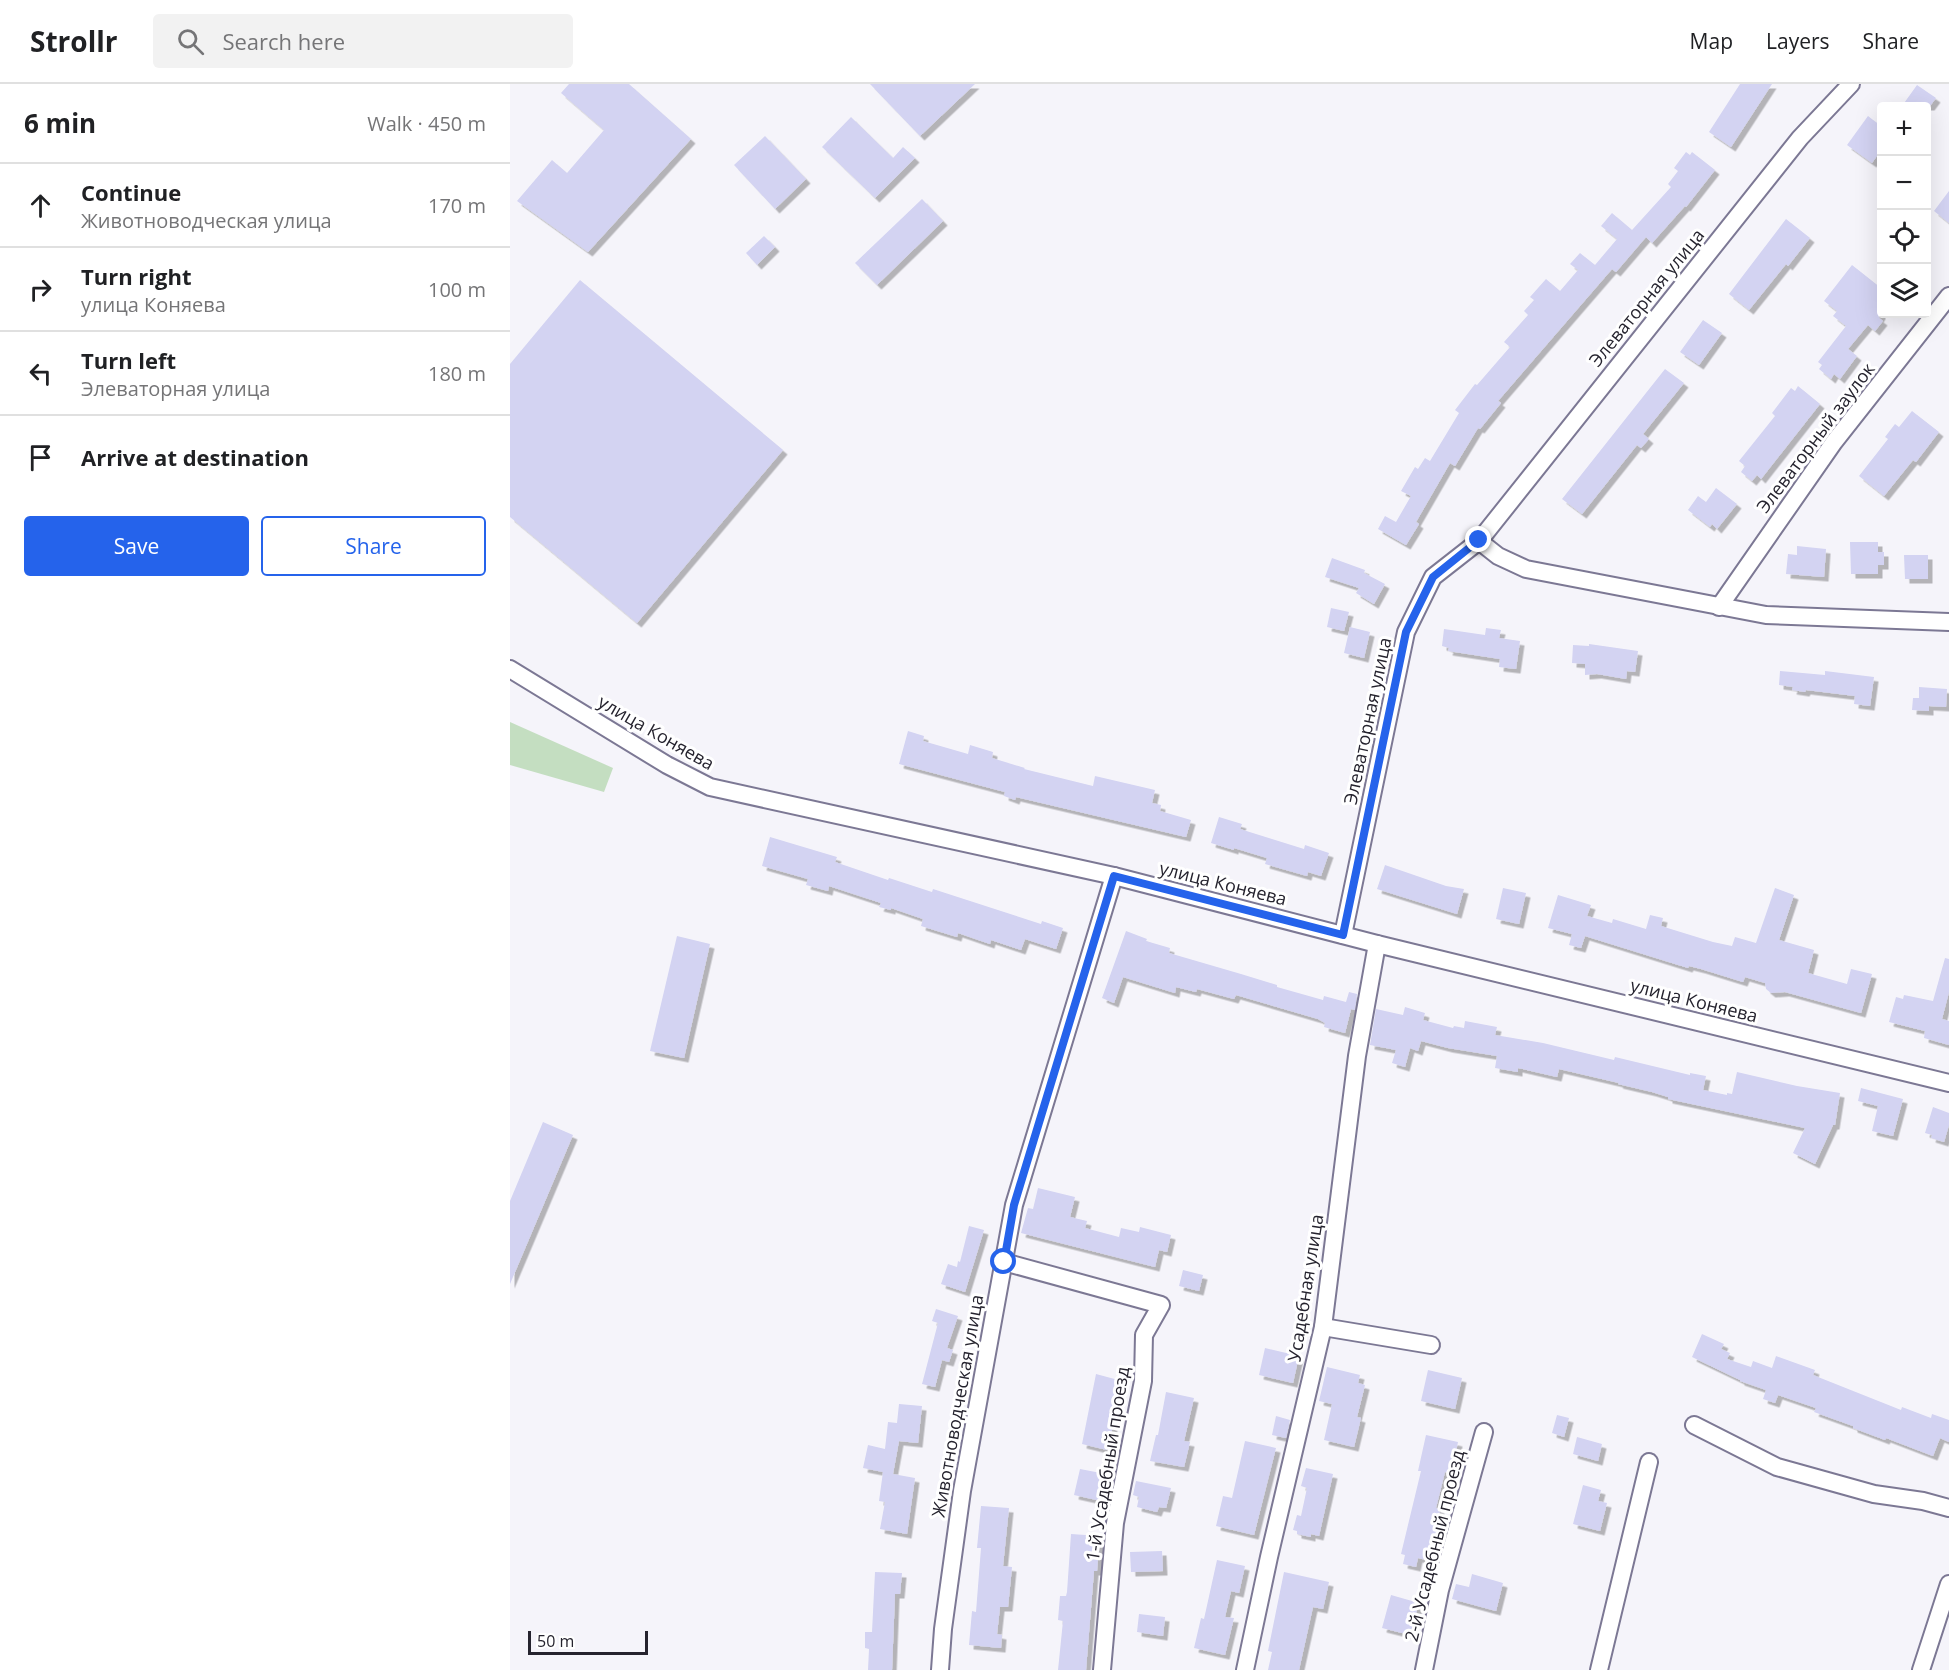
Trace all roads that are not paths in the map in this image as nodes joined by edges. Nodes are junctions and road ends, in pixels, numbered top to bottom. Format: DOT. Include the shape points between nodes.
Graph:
graph roads {
  1 [pos="1851,84"];
  2 [pos="1949,296"];
  3 [pos="1479,540"];
  4 [pos="1719,607"];
  5 [pos="1949,622"];
  6 [pos="510,669"];
  7 [pos="1114,876"];
  8 [pos="1343,935"];
  9 [pos="1377,944"];
  10 [pos="1949,1083"];
  11 [pos="1004,1262"];
  12 [pos="1323,1327"];
  13 [pos="1431,1345"];
  14 [pos="1694,1425"];
  15 [pos="1484,1432"];
  16 [pos="1649,1462"];
  17 [pos="1949,1508"];
  18 [pos="1949,1584"];
  19 [pos="940,1670"];
  20 [pos="1102,1670"];
  21 [pos="1245,1670"];
  22 [pos="1424,1670"];
  23 [pos="1599,1670"];
  24 [pos="1920,1670"];
  1 -- 3 [label="street, Элеваторная улица" via="1800,138"];
  2 -- 4 [label="street, Элеваторный заулок" via="1834,442"];
  3 -- 4 [label="street" via="1526,569"];
  3 -- 8 [label="street, Элеваторная улица" via="1433,577 1406,632"];
  4 -- 5 [label="street" via="1766,615"];
  6 -- 7 [label="street, улица Коняева" via="710,787"];
  7 -- 8 [label="street, улица Коняева"];
  7 -- 11 [label="street, Животноводческая улица" via="1014,1205"];
  8 -- 9 [label="street, улица Коняева"];
  9 -- 10 [label="street, улица Коняева"];
  9 -- 12 [label="street, Усадебная улица" via="1357,1056"];
  11 -- 19 [label="street, Животноводческая улица" via="962,1491"];
  11 -- 20 [label="street, 1-й Усадебный проезд" via="1161,1305 1144,1335 1143,1381 1115,1523"];
  12 -- 13 [label="street"];
  12 -- 21 [label="street, Усадебная улица"];
  14 -- 17 [label="street" via="1777,1467 1875,1494"];
  15 -- 22 [label="street, 2-й Усадебный проезд" via="1440,1590"];
  16 -- 23 [label="street"];
  18 -- 24 [label="street"];
}
